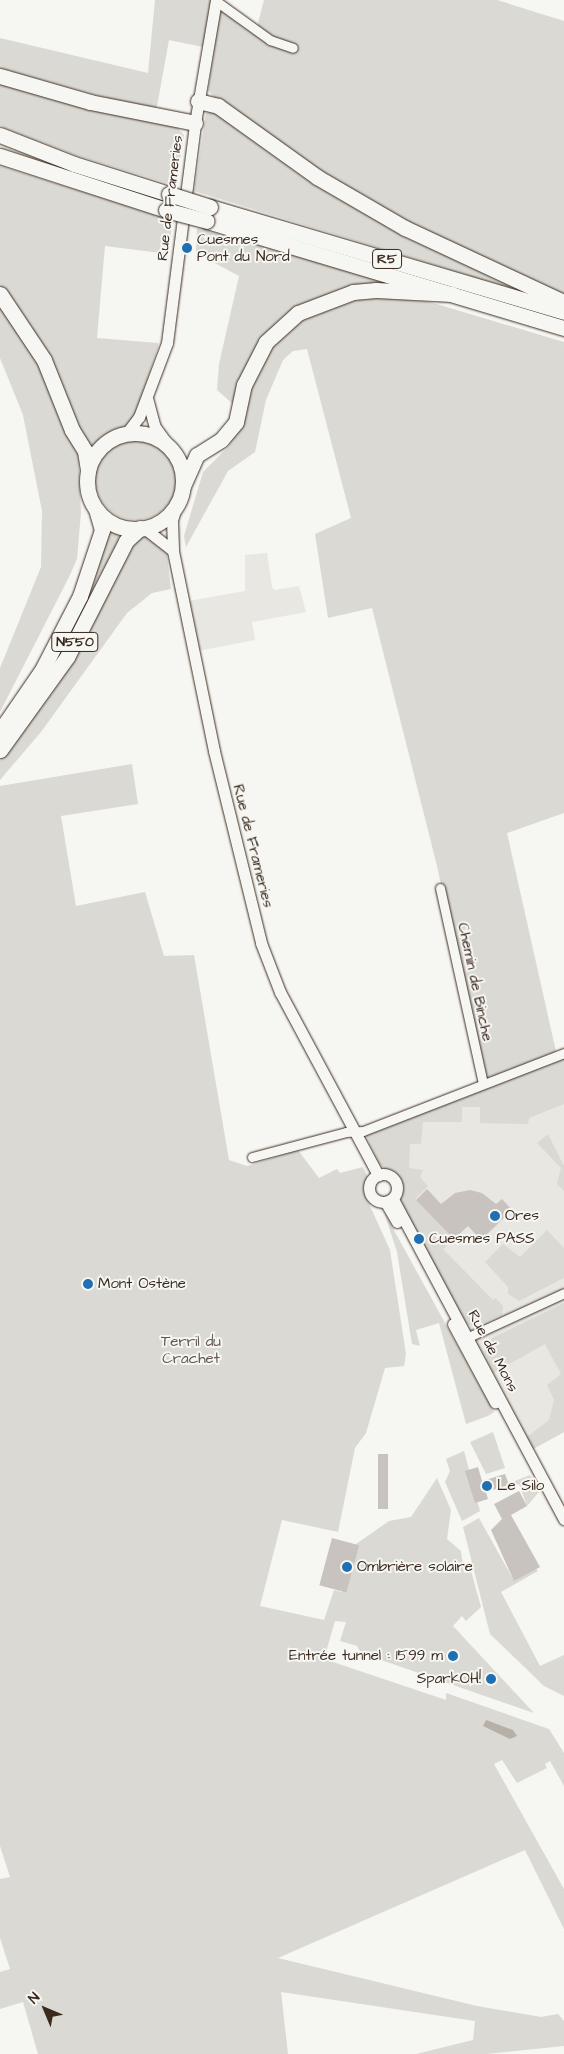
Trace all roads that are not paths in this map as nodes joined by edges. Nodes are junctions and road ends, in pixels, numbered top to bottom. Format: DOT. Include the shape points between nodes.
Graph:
graph roads {
  1 [pos="216,0"];
  2 [pos="294,48"];
  3 [pos="0,76"];
  4 [pos="198,101"];
  5 [pos="195,123"];
  6 [pos="0,135"];
  7 [pos="0,156"];
  8 [pos="209,214"];
  9 [pos="0,294"];
  10 [pos="452,294"];
  11 [pos="564,302"];
  12 [pos="564,312"];
  13 [pos="564,328"];
  14 [pos="147,398"];
  15 [pos="126,434"];
  16 [pos="168,445"];
  17 [pos="88,471"];
  18 [pos="183,486"];
  19 [pos="176,506"];
  20 [pos="96,509"];
  21 [pos="142,528"];
  22 [pos="173,551"];
  23 [pos="0,730"];
  24 [pos="0,750"];
  25 [pos="440,888"];
  26 [pos="564,1052"];
  27 [pos="482,1083"];
  28 [pos="354,1131"];
  29 [pos="252,1157"];
  30 [pos="378,1175"];
  31 [pos="389,1201"];
  32 [pos="564,1293"];
  33 [pos="466,1339"];
  34 [pos="564,1519"];
  1 -- 2 [label="street" via="270,40"];
  1 -- 4 [label="main road, Rue de Frameries"];
  3 -- 5 [label="highway" via="90,102"];
  4 -- 5 [label="main road, Rue de Frameries"];
  4 -- 11 [label="highway" via="218,106 310,172 405,228"];
  5 -- 14 [label="main road, Rue de Frameries" via="167,343"];
  6 -- 8 [label="highway, R5, bridge" via="74,164 169,194"];
  7 -- 8 [label="highway, R5, bridge" via="166,210"];
  8 -- 10 [label="highway, R5"];
  8 -- 12 [label="highway, R5"];
  9 -- 17 [label="highway" via="44,360 72,430 85,451"];
  10 -- 13 [label="highway, R5"];
  10 -- 18 [label="highway" via="369,290 334,297 298,313 266,342 244,385 236,422 221,440 197,455"];
  14 -- 15 [label="main road, Rue de Frameries"];
  14 -- 16 [label="main road" via="155,427"];
  15 -- 16 [label="highway" via="144,433"];
  15 -- 17 [label="highway" via="102,446"];
  16 -- 18 [label="highway" via="180,464"];
  17 -- 20 [label="highway" via="88,491"];
  18 -- 19 [label="highway"];
  19 -- 21 [label="highway" via="162,520"];
  19 -- 22 [label="main road, Rue de Frameries" via="172,520"];
  20 -- 21 [label="highway" via="111,522"];
  20 -- 23 [label="highway, N550" via="102,530 80,596 42,670"];
  21 -- 22 [label="main road"];
  21 -- 24 [label="highway, N550" via="126,541 67,657"];
  22 -- 28 [label="main road, Rue de Frameries" via="214,751 262,943 280,992"];
  25 -- 27 [label="street, Chemin de Binche"];
  26 -- 27 [label="street"];
  27 -- 28 [label="street" via="363,1131"];
  28 -- 29 [label="street"];
  28 -- 30 [label="main road"];
  30 -- 31 [label="main road" via="394,1179 398,1187"];
  30 -- 31 [label="main road" via="371,1182 370,1192 375,1200"];
  31 -- 33 [label="main road, Rue de Mons"];
  32 -- 33 [label="street"];
  33 -- 34 [label="main road, Rue de Mons"];
}
